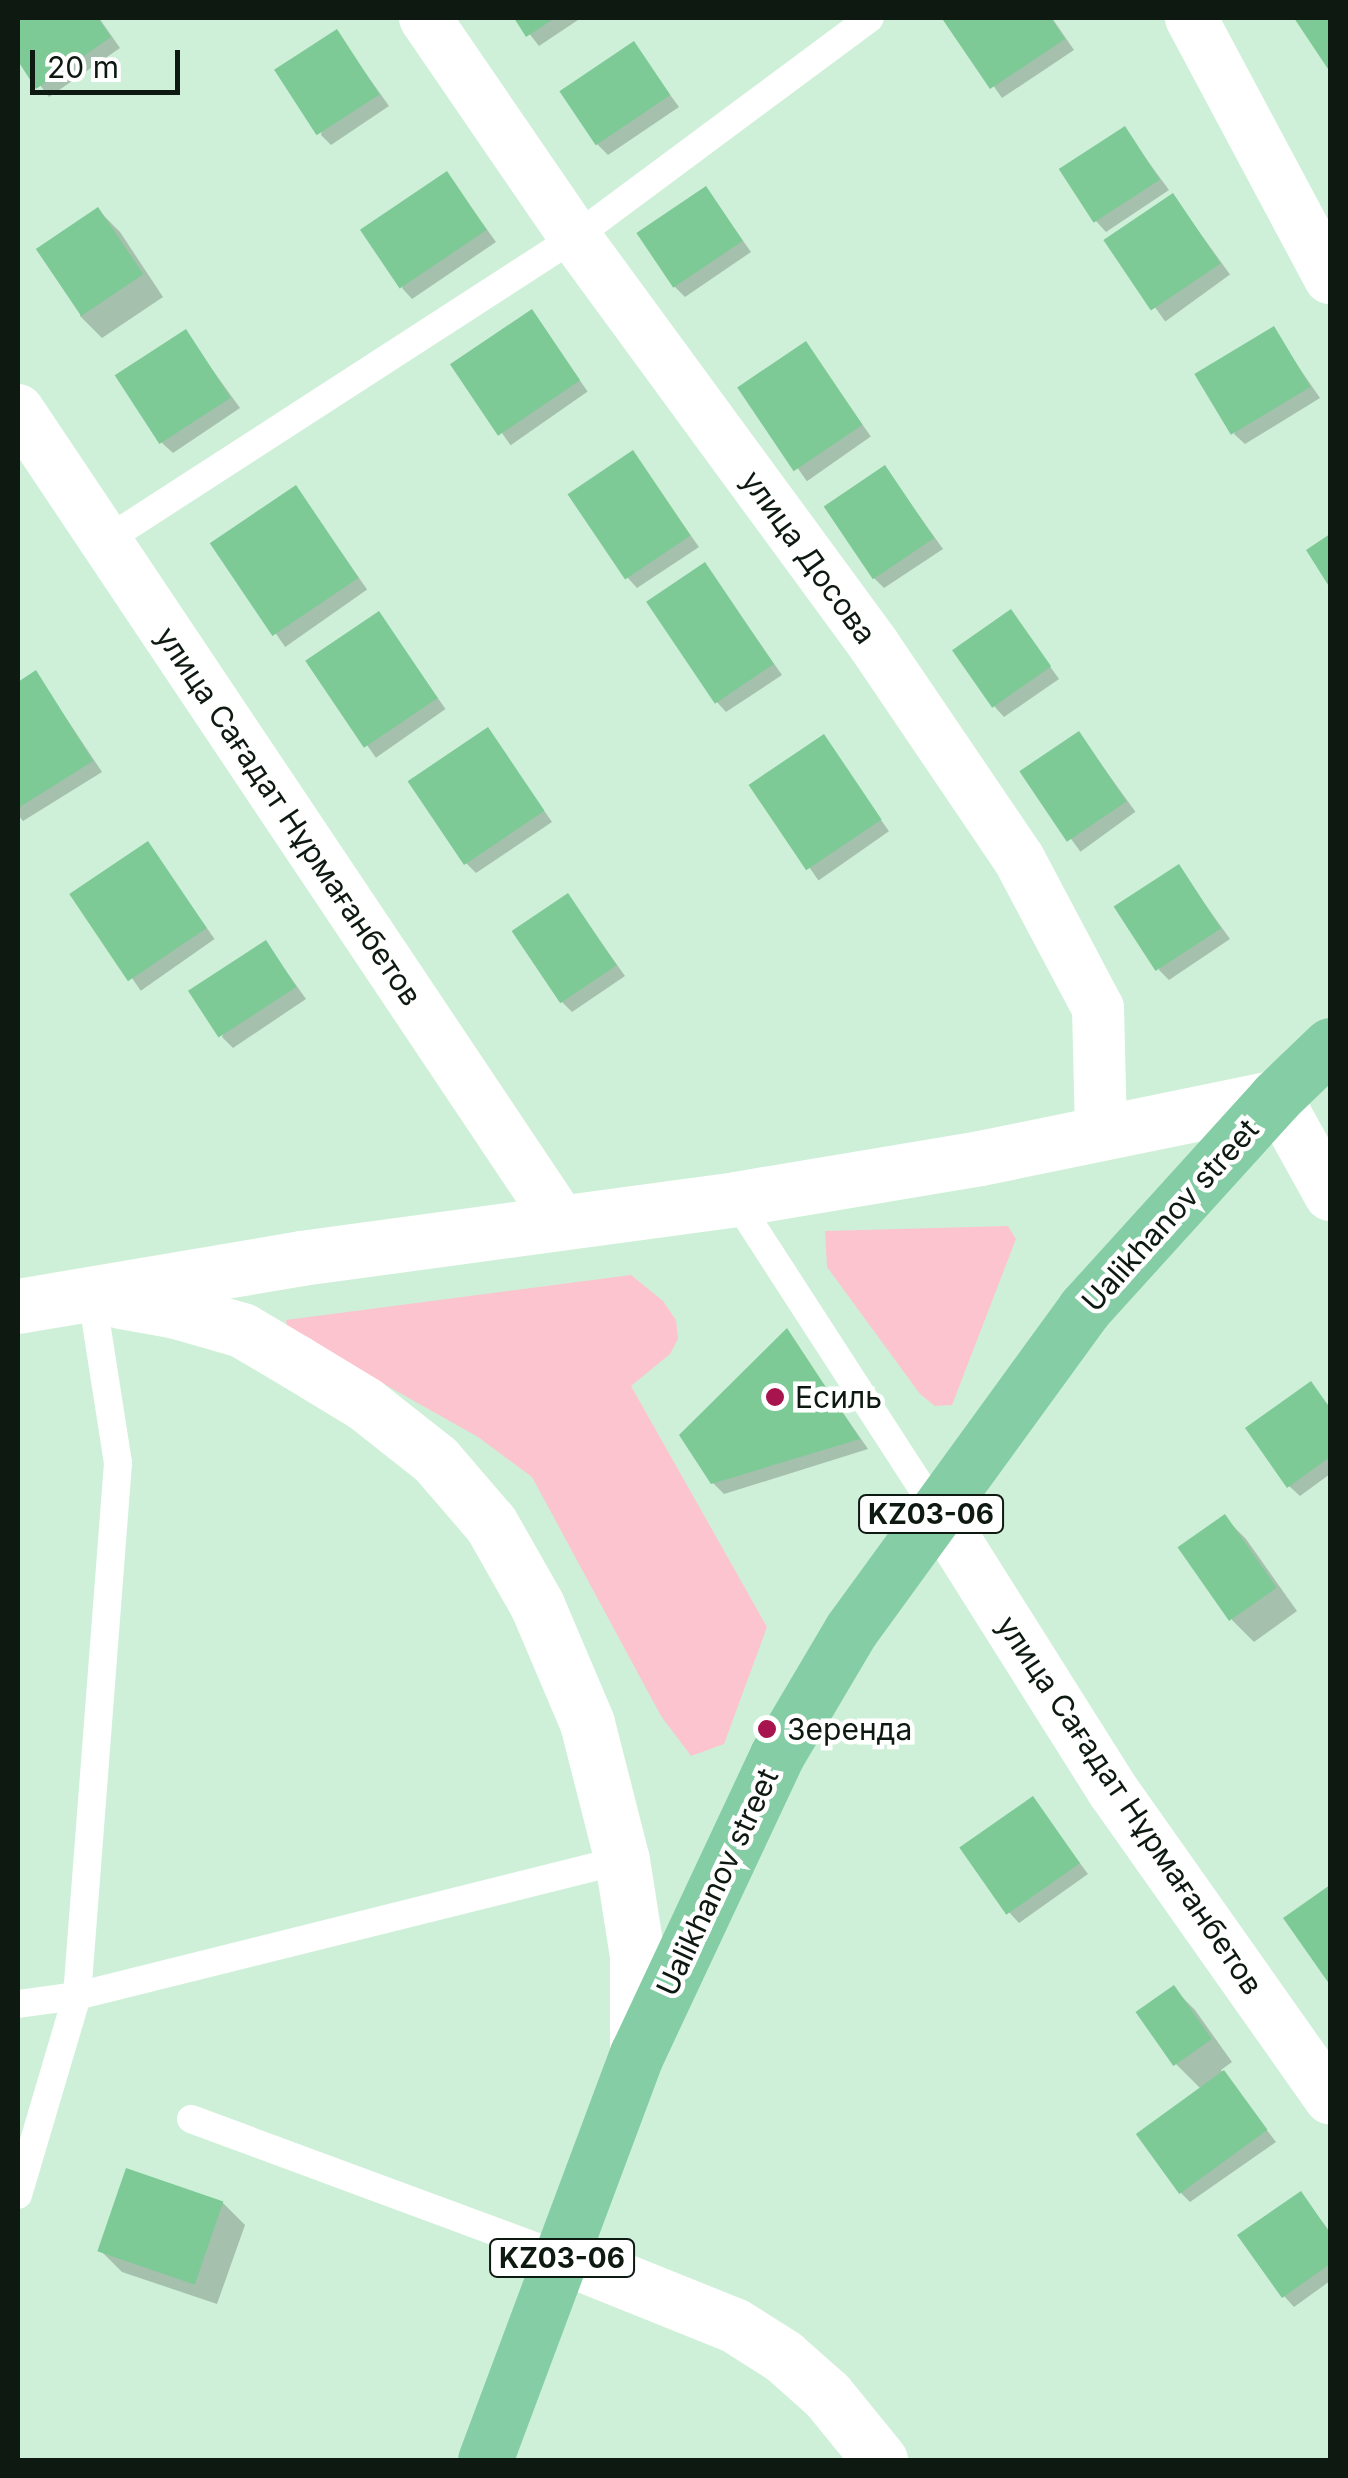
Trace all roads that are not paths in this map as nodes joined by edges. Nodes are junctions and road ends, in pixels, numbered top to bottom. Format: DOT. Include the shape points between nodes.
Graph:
graph roads {
  1 [pos="425,18"];
  2 [pos="870,18"];
  3 [pos="1191,18"];
  4 [pos="575,238"];
  5 [pos="1330,278"];
  6 [pos="18,410"];
  7 [pos="105,541"];
  8 [pos="1330,1045"];
  9 [pos="1276,1097"];
  10 [pos="1101,1133"];
  11 [pos="1330,1196"];
  12 [pos="735,1198"];
  13 [pos="560,1222"];
  14 [pos="92,1297"];
  15 [pos="18,1306"];
  16 [pos="935,1508"];
  17 [pos="622,1860"];
  18 [pos="78,1996"];
  19 [pos="18,2004"];
  20 [pos="637,2054"];
  21 [pos="1330,2098"];
  22 [pos="191,2119"];
  23 [pos="18,2195"];
  24 [pos="562,2256"];
  25 [pos="485,2460"];
  26 [pos="880,2460"];
  1 -- 4 [label="street, улица Досова"];
  2 -- 4 [label="lane"];
  3 -- 5 [label="street"];
  4 -- 7 [label="lane"];
  4 -- 10 [label="street, улица Досова" via="874,646 1018,859 1098,1008"];
  6 -- 7 [label="street, улица Сағадат Нұрмағанбетов"];
  7 -- 13 [label="street, улица Сағадат Нұрмағанбетов"];
  8 -- 9 [label="main road, Ualikhanov street / KZ03-06"];
  9 -- 10 [label="street"];
  9 -- 11 [label="street"];
  9 -- 16 [label="main road, Ualikhanov street / KZ03-06" via="1084,1309"];
  10 -- 12 [label="street"];
  12 -- 13 [label="street"];
  12 -- 16 [label="lane"];
  13 -- 14 [label="street" via="301,1258"];
  14 -- 15 [label="street"];
  14 -- 17 [label="street" via="242,1330 365,1404 435,1459 491,1524 537,1604 587,1723"];
  14 -- 18 [label="lane" via="118,1463"];
  16 -- 20 [label="main road, Ualikhanov street / KZ03-06" via="851,1630 777,1755"];
  16 -- 21 [label="street, улица Сағадат Нұрмағанбетов" via="1114,1792"];
  17 -- 18 [label="lane"];
  17 -- 20 [label="street" via="637,1956"];
  18 -- 19 [label="lane"];
  18 -- 23 [label="lane"];
  20 -- 24 [label="main road, Ualikhanov street / KZ03-06"];
  22 -- 24 [label="lane"];
  24 -- 25 [label="main road, Ualikhanov street / KZ03-06"];
  24 -- 26 [label="street" via="734,2325 783,2356 827,2395"];
}
